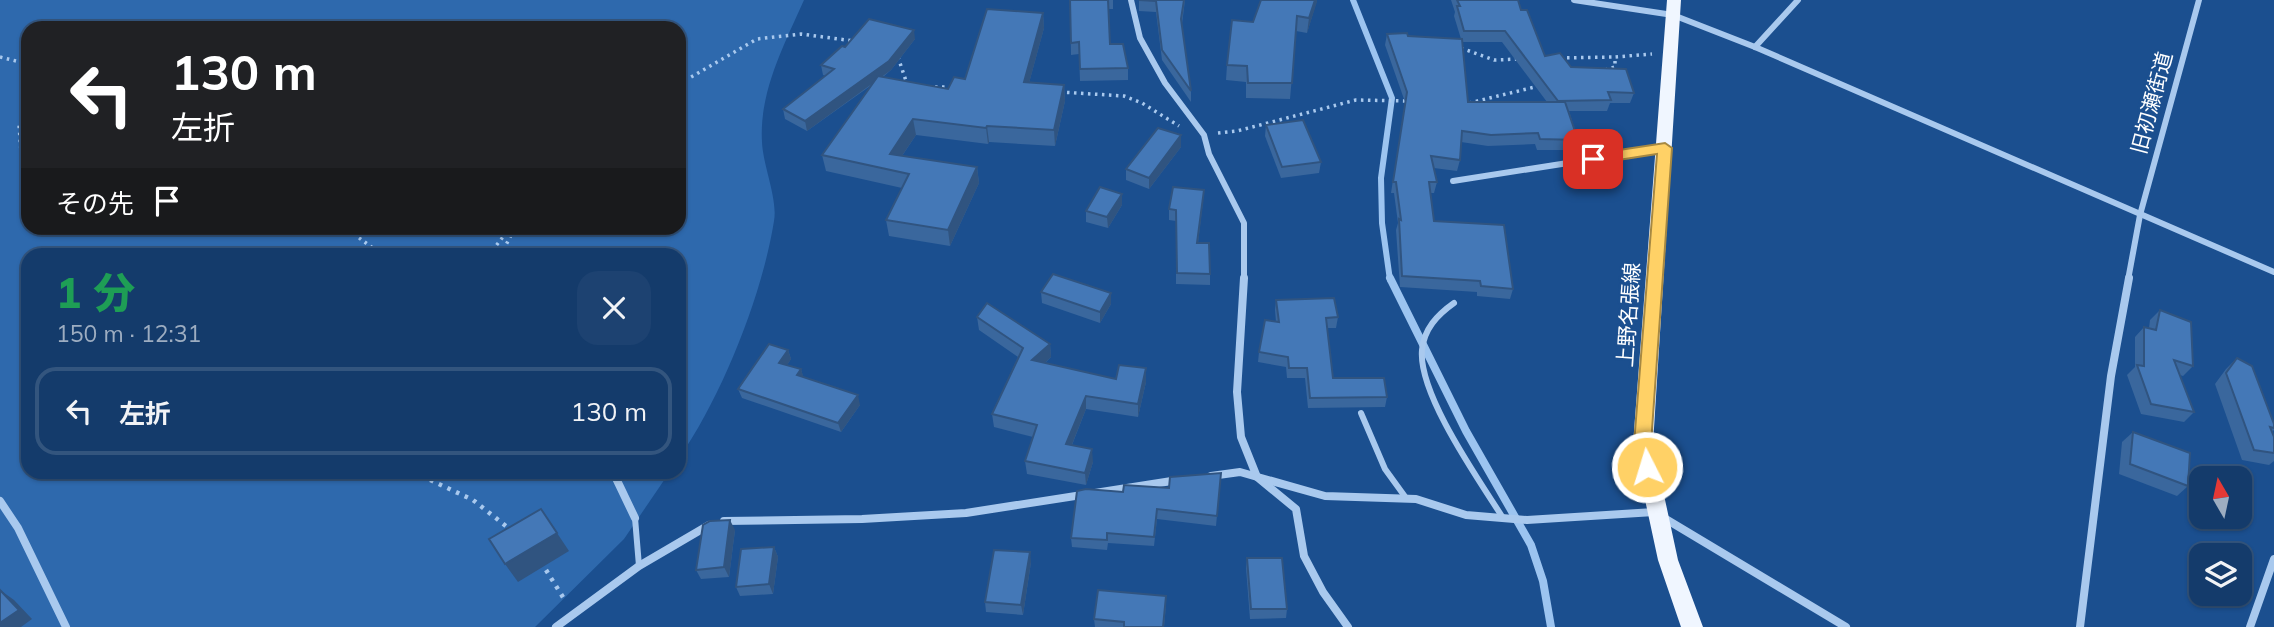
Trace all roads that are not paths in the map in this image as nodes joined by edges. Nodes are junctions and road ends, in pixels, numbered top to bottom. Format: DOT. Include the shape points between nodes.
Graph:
graph roads {
  1 [pos="1131,0"];
  2 [pos="1574,0"];
  3 [pos="1798,0"];
  4 [pos="2199,0"];
  5 [pos="1673,7"];
  6 [pos="1755,47"];
  7 [pos="1665,148"];
  8 [pos="1453,181"];
  9 [pos="2140,215"];
  10 [pos="2274,272"];
  11 [pos="1454,303"];
  12 [pos="1361,413"];
  13 [pos="1198,477"];
  14 [pos="1257,477"];
  15 [pos="616,479"];
  16 [pos="1185,479"];
  17 [pos="1406,498"];
  18 [pos="0,501"];
  19 [pos="1654,512"];
  20 [pos="635,518"];
  21 [pos="1503,519"];
  22 [pos="2274,559"];
  23 [pos="639,566"];
  24 [pos="66,627"];
  25 [pos="556,627"];
  26 [pos="1349,627"];
  27 [pos="1692,627"];
  28 [pos="1846,627"];
  29 [pos="2080,627"];
  30 [pos="2250,627"];
  1 -- 14 [label="street" via="1140,38 1165,83 1204,135 1244,223 1237,391 1241,437"];
  2 -- 5 [label="street"];
  3 -- 6 [label="street"];
  4 -- 9 [label="street, 旧初瀬街道"];
  5 -- 6 [label="street"];
  5 -- 7 [label="main road, 上野名張線"];
  6 -- 9 [label="street"];
  7 -- 8 [label="street"];
  7 -- 19 [label="main road, 上野名張線" via="1643,444"];
  9 -- 10 [label="street"];
  9 -- 29 [label="street, 旧初瀬街道" via="2110,376"];
  11 -- 21 [label="lane" via="1434,316 1422,361 1443,412"];
  12 -- 17 [label="lane" via="1385,469"];
  13 -- 14 [label="street" via="1240,472"];
  14 -- 17 [label="street" via="1325,496"];
  14 -- 26 [label="street" via="1296,509 1304,556"];
  15 -- 20 [label="street"];
  16 -- 23 [label="street" via="1000,509 720,521"];
  17 -- 21 [label="street" via="1466,515"];
  18 -- 24 [label="street"];
  19 -- 21 [label="street"];
  19 -- 27 [label="main road, 上野名張線"];
  19 -- 28 [label="street"];
  20 -- 23 [label="lane"];
  22 -- 30 [label="street"];
  23 -- 25 [label="street"];
}
